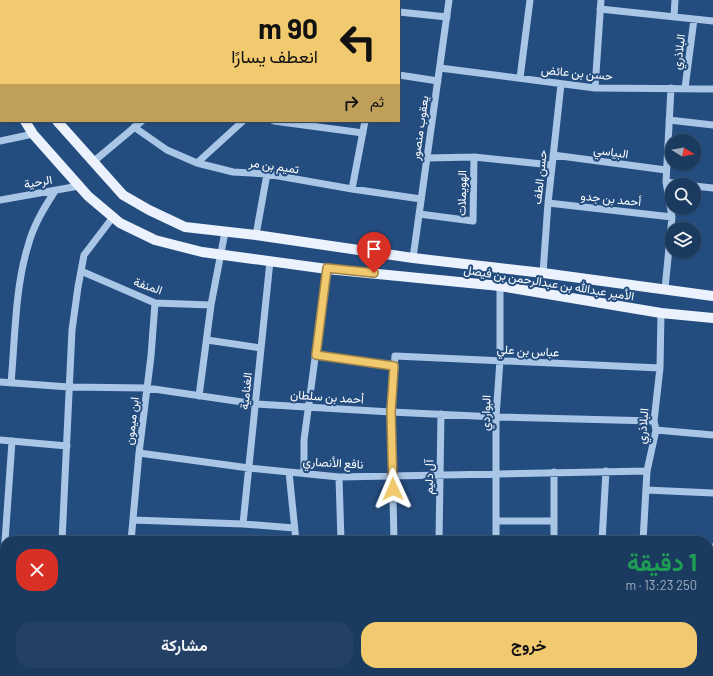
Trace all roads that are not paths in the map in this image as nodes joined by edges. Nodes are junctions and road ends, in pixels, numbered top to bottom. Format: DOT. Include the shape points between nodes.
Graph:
graph roads {
  1 [pos="449,0"];
  2 [pos="530,0"];
  3 [pos="601,0"];
  4 [pos="675,0"];
  5 [pos="600,9"];
  6 [pos="400,12"];
  7 [pos="447,17"];
  8 [pos="674,17"];
  9 [pos="694,19"];
  10 [pos="713,21"];
  11 [pos="440,68"];
  12 [pos="400,75"];
  13 [pos="520,78"];
  14 [pos="438,81"];
  15 [pos="561,84"];
  16 [pos="595,88"];
  17 [pos="671,88"];
  18 [pos="685,88"];
  19 [pos="713,89"];
  20 [pos="669,120"];
  21 [pos="25,122"];
  22 [pos="58,122"];
  23 [pos="141,122"];
  24 [pos="242,122"];
  25 [pos="282,122"];
  26 [pos="365,122"];
  27 [pos="713,125"];
  28 [pos="134,127"];
  29 [pos="363,132"];
  30 [pos="33,134"];
  31 [pos="668,134"];
  32 [pos="0,141"];
  33 [pos="553,155"];
  34 [pos="474,157"];
  35 [pos="427,158"];
  36 [pos="93,162"];
  37 [pos="197,163"];
  38 [pos="552,165"];
  39 [pos="665,170"];
  40 [pos="666,170"];
  41 [pos="267,174"];
  42 [pos="666,178"];
  43 [pos="79,186"];
  44 [pos="701,187"];
  45 [pos="713,188"];
  46 [pos="352,189"];
  47 [pos="55,190"];
  48 [pos="421,199"];
  49 [pos="0,200"];
  50 [pos="548,203"];
  51 [pos="419,214"];
  52 [pos="671,214"];
  53 [pos="113,217"];
  54 [pos="672,217"];
  55 [pos="225,232"];
  56 [pos="256,235"];
  57 [pos="221,255"];
  58 [pos="413,258"];
  59 [pos="270,261"];
  60 [pos="327,268"];
  61 [pos="81,271"];
  62 [pos="543,273"];
  63 [pos="500,286"];
  64 [pos="665,289"];
  65 [pos="713,296"];
  66 [pos="155,303"];
  67 [pos="211,305"];
  68 [pos="661,313"];
  69 [pos="713,318"];
  70 [pos="207,340"];
  71 [pos="262,348"];
  72 [pos="316,355"];
  73 [pos="500,360"];
  74 [pos="394,366"];
  75 [pos="660,368"];
  76 [pos="0,382"];
  77 [pos="11,383"];
  78 [pos="69,387"];
  79 [pos="147,388"];
  80 [pos="199,396"];
  81 [pos="256,404"];
  82 [pos="309,406"];
  83 [pos="391,412"];
  84 [pos="441,414"];
  85 [pos="496,416"];
  86 [pos="654,421"];
  87 [pos="656,430"];
  88 [pos="713,435"];
  89 [pos="0,440"];
  90 [pos="12,441"];
  91 [pos="67,446"];
  92 [pos="139,453"];
  93 [pos="249,468"];
  94 [pos="647,471"];
  95 [pos="289,472"];
  96 [pos="554,472"];
  97 [pos="606,472"];
  98 [pos="304,473"];
  99 [pos="496,474"];
  100 [pos="440,475"];
  101 [pos="339,476"];
  102 [pos="392,476"];
  103 [pos="646,490"];
  104 [pos="713,493"];
  105 [pos="133,520"];
  106 [pos="496,521"];
  107 [pos="554,521"];
  108 [pos="243,524"];
  109 [pos="294,528"];
  110 [pos="5,536"];
  111 [pos="62,536"];
  112 [pos="131,536"];
  113 [pos="295,536"];
  114 [pos="341,536"];
  115 [pos="394,536"];
  116 [pos="439,536"];
  117 [pos="496,536"];
  118 [pos="554,536"];
  119 [pos="602,536"];
  120 [pos="643,536"];
  1 -- 7 [label="street, يعقوب منصور"];
  2 -- 13 [label="street"];
  3 -- 5 [label="street"];
  4 -- 8 [label="street"];
  5 -- 8 [label="street"];
  5 -- 16 [label="street"];
  6 -- 7 [label="street"];
  7 -- 11 [label="street, يعقوب منصور"];
  8 -- 9 [label="street"];
  9 -- 10 [label="street"];
  9 -- 18 [label="street, البلاذري"];
  11 -- 13 [label="street, حسن بن عائض"];
  11 -- 14 [label="street, يعقوب منصور"];
  12 -- 14 [label="street"];
  13 -- 15 [label="street, حسن بن عائض"];
  14 -- 35 [label="street, يعقوب منصور"];
  15 -- 16 [label="street, حسن بن عائض"];
  15 -- 33 [label="street, حسن الطف"];
  16 -- 17 [label="street, حسن بن عائض"];
  17 -- 18 [label="street, حسن بن عائض"];
  17 -- 20 [label="street"];
  18 -- 19 [label="street, حسن بن عائض"];
  20 -- 27 [label="street"];
  20 -- 31 [label="street"];
  21 -- 30 [label="main road, الأمير عبدالله بن عبدالرحمن بن فيصل"];
  22 -- 36 [label="main road, الأمير عبدالله بن عبدالرحمن بن فيصل"];
  23 -- 28 [label="street"];
  24 -- 37 [label="street"];
  25 -- 29 [label="street"];
  26 -- 29 [label="street"];
  28 -- 36 [label="street"];
  28 -- 37 [label="street, تميم بن مر" via="167,150"];
  29 -- 46 [label="street"];
  30 -- 32 [label="street"];
  30 -- 43 [label="main road, الأمير عبدالله بن عبدالرحمن بن فيصل"];
  33 -- 38 [label="street, حسن الطف"];
  33 -- 39 [label="street, البياسي"];
  34 -- 35 [label="street, الهويملات"];
  34 -- 38 [label="street"];
  34 -- 51 [label="street, الهويملات" via="473,221"];
  35 -- 48 [label="street, يعقوب منصور"];
  36 -- 55 [label="main road, الأمير عبدالله بن عبدالرحمن بن فيصل" via="123,196 149,210 185,227"];
  37 -- 41 [label="street, تميم بن مر" via="233,172"];
  38 -- 50 [label="street, حسن الطف"];
  40 -- 42 [label="street"];
  41 -- 46 [label="street, تميم بن مر"];
  41 -- 56 [label="street"];
  43 -- 47 [label="street, الرحية"];
  43 -- 53 [label="main road, الأمير عبدالله بن عبدالرحمن بن فيصل"];
  44 -- 45 [label="street"];
  46 -- 48 [label="street, تميم بن مر"];
  47 -- 49 [label="street, الرحية"];
  47 -- 77 [label="street" via="28,245 19,290"];
  48 -- 51 [label="street, يعقوب منصور"];
  50 -- 54 [label="street, أحمد بن جدو"];
  50 -- 62 [label="street, حسن الطف"];
  51 -- 58 [label="street, يعقوب منصور"];
  52 -- 54 [label="street"];
  53 -- 57 [label="main road, الأمير عبدالله بن عبدالرحمن بن فيصل" via="155,240"];
  53 -- 61 [label="street" via="84,255"];
  54 -- 64 [label="street"];
  55 -- 56 [label="main road, الأمير عبدالله بن عبدالرحمن بن فيصل"];
  55 -- 57 [label="street"];
  56 -- 58 [label="main road, الأمير عبدالله بن عبدالرحمن بن فيصل"];
  57 -- 59 [label="main road, الأمير عبدالله بن عبدالرحمن بن فيصل"];
  57 -- 67 [label="street"];
  58 -- 62 [label="main road, الأمير عبدالله بن عبدالرحمن بن فيصل"];
  59 -- 60 [label="main road, الأمير عبدالله بن عبدالرحمن بن فيصل"];
  59 -- 71 [label="street, الغنامية"];
  60 -- 63 [label="main road, الأمير عبدالله بن عبدالرحمن بن فيصل"];
  60 -- 72 [label="street"];
  61 -- 66 [label="street, المنفة"];
  61 -- 78 [label="street" via="72,330"];
  62 -- 64 [label="main road, الأمير عبدالله بن عبدالرحمن بن فيصل"];
  63 -- 68 [label="main road, الأمير عبدالله بن عبدالرحمن بن فيصل"];
  63 -- 73 [label="street, البواردي"];
  64 -- 65 [label="main road, الأمير عبدالله بن عبدالرحمن بن فيصل"];
  66 -- 67 [label="street, المنفة"];
  66 -- 79 [label="street, ابن ميمون"];
  67 -- 70 [label="street"];
  68 -- 69 [label="main road, الأمير عبدالله بن عبدالرحمن بن فيصل"];
  68 -- 75 [label="street, البلاذري"];
  70 -- 71 [label="street"];
  70 -- 80 [label="street"];
  71 -- 81 [label="street, الغنامية"];
  72 -- 74 [label="street"];
  72 -- 82 [label="street"];
  73 -- 74 [label="street, عباس بن علي" via="395,356"];
  73 -- 75 [label="street, عباس بن علي"];
  73 -- 85 [label="street, البواردي"];
  74 -- 83 [label="street"];
  75 -- 86 [label="street, البلاذري"];
  76 -- 77 [label="street, أحمد بن سلطان"];
  77 -- 78 [label="street, أحمد بن سلطان"];
  78 -- 79 [label="street, أحمد بن سلطان"];
  78 -- 91 [label="street"];
  79 -- 80 [label="street, أحمد بن سلطان"];
  79 -- 92 [label="street, ابن ميمون"];
  80 -- 81 [label="street, أحمد بن سلطان"];
  81 -- 82 [label="street, أحمد بن سلطان"];
  81 -- 93 [label="street, الغنامية"];
  82 -- 83 [label="street, أحمد بن سلطان"];
  82 -- 98 [label="street" via="304,440"];
  83 -- 84 [label="street, أحمد بن سلطان"];
  83 -- 102 [label="street"];
  84 -- 85 [label="street, أحمد بن سلطان"];
  84 -- 100 [label="street, آل دليم"];
  85 -- 86 [label="street, أحمد بن سلطان"];
  85 -- 99 [label="street, البواردي"];
  86 -- 87 [label="street, البلاذري"];
  87 -- 88 [label="street"];
  87 -- 94 [label="street, البلاذري"];
  89 -- 90 [label="street"];
  90 -- 91 [label="street"];
  90 -- 110 [label="street"];
  91 -- 111 [label="street"];
  92 -- 93 [label="street, نافع الأنصاري"];
  92 -- 105 [label="street, ابن ميمون"];
  93 -- 95 [label="street, نافع الأنصاري"];
  93 -- 108 [label="street, الغنامية"];
  94 -- 97 [label="street, نافع الأنصاري"];
  94 -- 103 [label="street, البلاذري"];
  95 -- 98 [label="street, نافع الأنصاري"];
  95 -- 109 [label="street"];
  96 -- 97 [label="street, نافع الأنصاري"];
  96 -- 99 [label="street, نافع الأنصاري"];
  96 -- 107 [label="street"];
  97 -- 119 [label="street"];
  98 -- 101 [label="street, نافع الأنصاري"];
  99 -- 100 [label="street, نافع الأنصاري"];
  99 -- 106 [label="street, البواردي"];
  100 -- 102 [label="street, نافع الأنصاري"];
  100 -- 116 [label="street, آل دليم"];
  101 -- 102 [label="street, نافع الأنصاري"];
  101 -- 114 [label="street"];
  102 -- 115 [label="street"];
  103 -- 104 [label="street"];
  103 -- 120 [label="street, البلاذري"];
  105 -- 108 [label="street"];
  105 -- 112 [label="street, ابن ميمون"];
  106 -- 107 [label="street"];
  106 -- 117 [label="street, البواردي"];
  107 -- 118 [label="street"];
  108 -- 109 [label="street"];
  109 -- 113 [label="street"];
}
